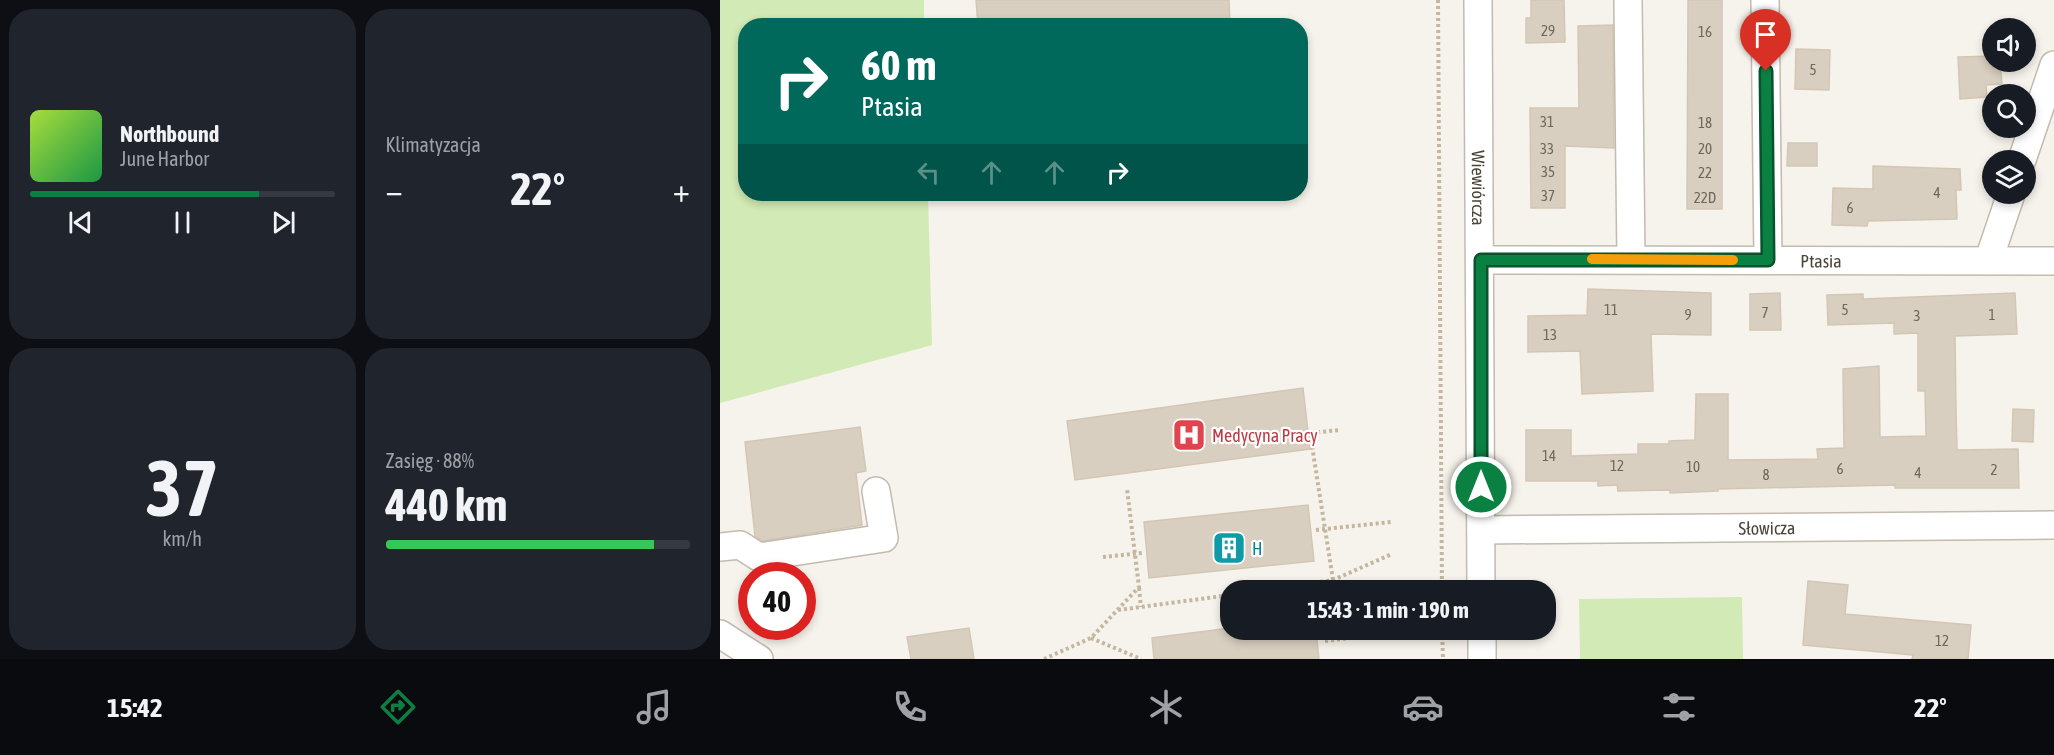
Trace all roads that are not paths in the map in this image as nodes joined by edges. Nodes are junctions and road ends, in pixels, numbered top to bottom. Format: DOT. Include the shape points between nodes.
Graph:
graph roads {
  1 [pos="1478,0"];
  2 [pos="1628,0"];
  3 [pos="1765,0"];
  4 [pos="2054,65"];
  5 [pos="2025,150"];
  6 [pos="2008,204"];
  7 [pos="1631,259"];
  8 [pos="1989,259"];
  9 [pos="1481,260"];
  10 [pos="1768,260"];
  11 [pos="2054,261"];
  12 [pos="876,491"];
  13 [pos="2054,525"];
  14 [pos="1481,530"];
  15 [pos="720,548"];
  16 [pos="1481,580"];
  17 [pos="720,634"];
  18 [pos="1482,640"];
  19 [pos="759,659"];
  20 [pos="1482,659"];
  1 -- 9 [label="street, Wiewiórcza"];
  2 -- 7 [label="street"];
  3 -- 10 [label="street"];
  4 -- 5 [label="street"];
  6 -- 8 [label="street"];
  7 -- 9 [label="street, Ptasia"];
  7 -- 10 [label="street, Ptasia"];
  8 -- 10 [label="street, Ptasia"];
  8 -- 11 [label="street, Ptasia"];
  9 -- 14 [label="street, Wiewiórcza"];
  12 -- 15 [label="street" via="884,538 759,558 740,545"];
  13 -- 14 [label="street, Słowicza"];
  14 -- 16 [label="street, Wiewiórcza"];
  17 -- 19 [label="street"];
  18 -- 20 [label="street"];
}
